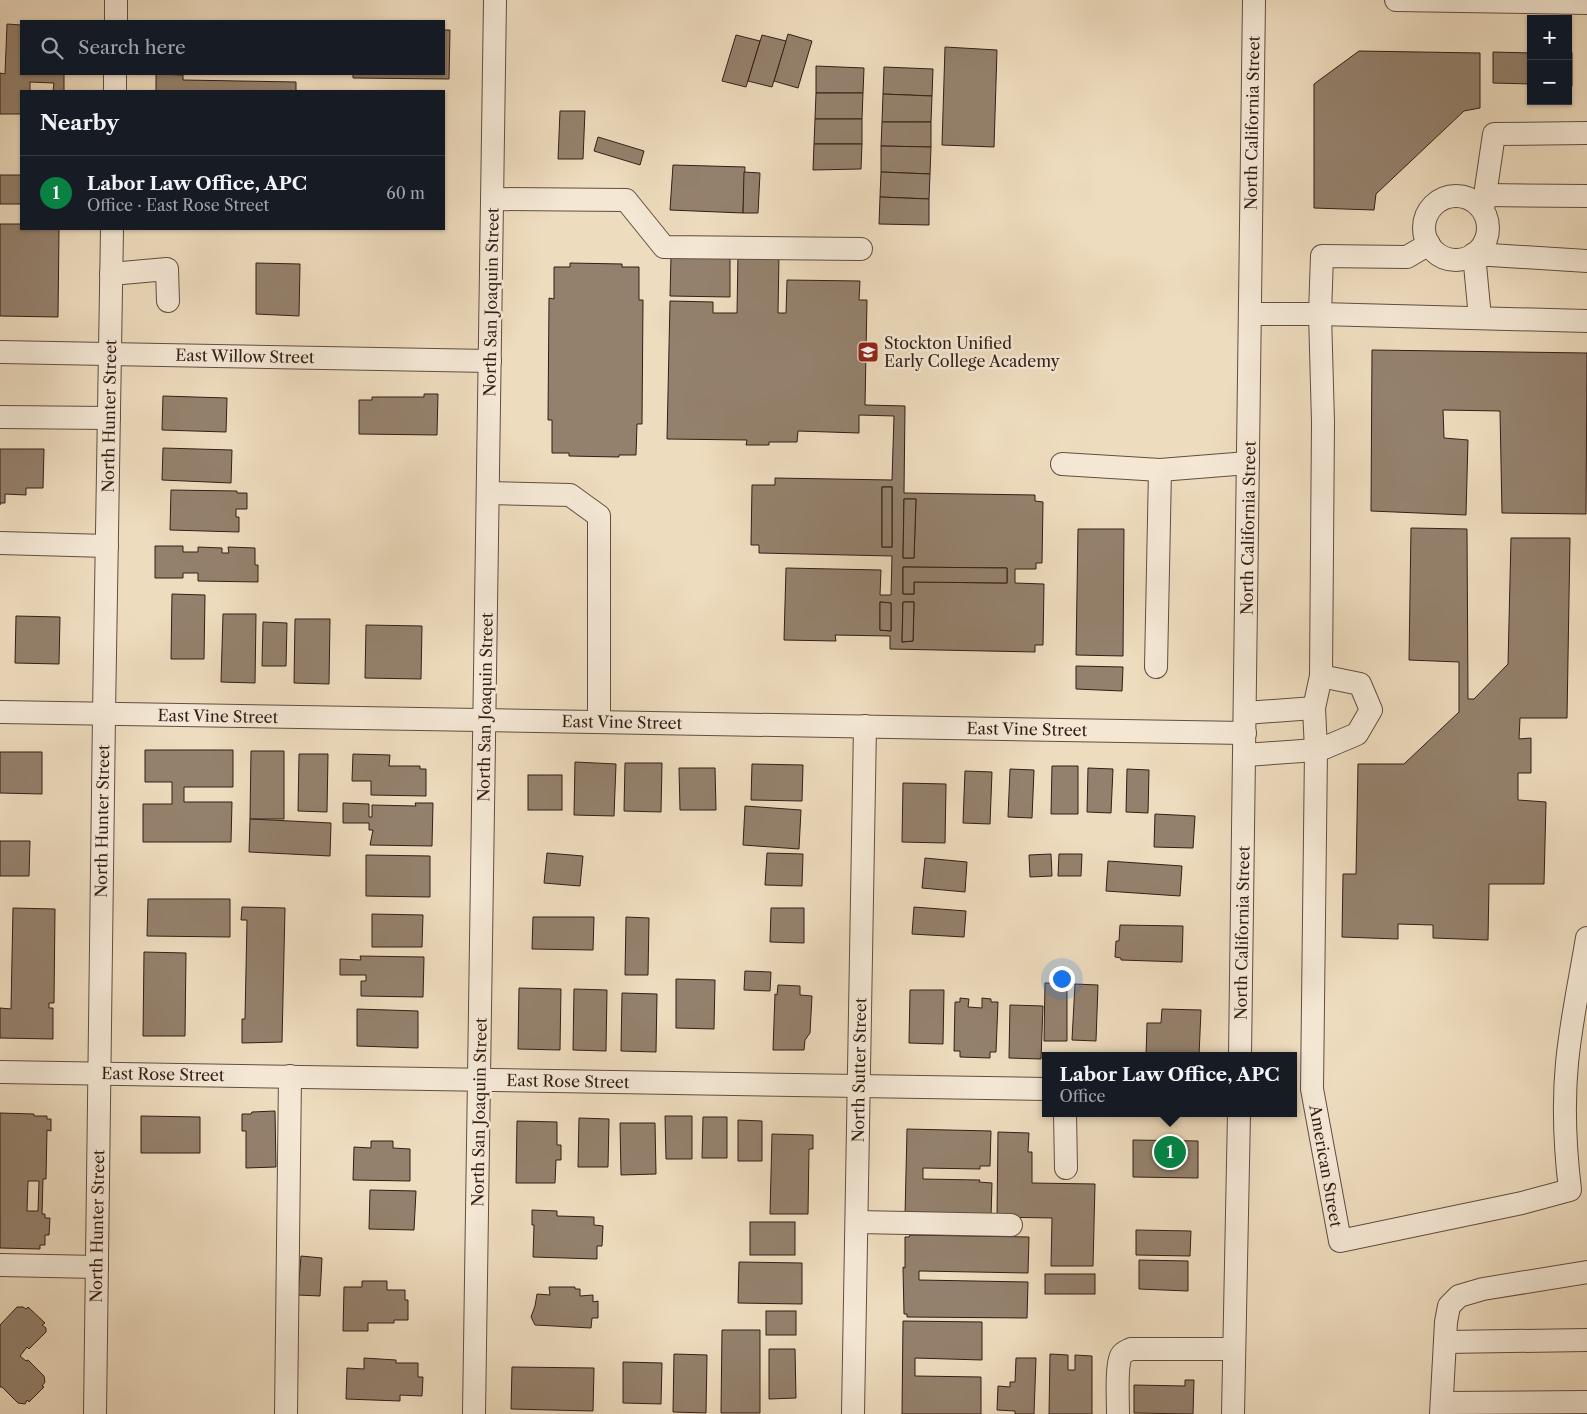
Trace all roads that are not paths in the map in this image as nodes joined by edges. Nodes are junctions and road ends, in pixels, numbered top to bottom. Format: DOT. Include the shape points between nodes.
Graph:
graph roads {
  1 [pos="116,0"];
  2 [pos="495,0"];
  3 [pos="1254,0"];
  4 [pos="1396,0"];
  5 [pos="1587,3"];
  6 [pos="116,20"];
  7 [pos="115,75"];
  8 [pos="115,90"];
  9 [pos="1587,134"];
  10 [pos="1587,196"];
  11 [pos="492,199"];
  12 [pos="1484,202"];
  13 [pos="112,230"];
  14 [pos="1429,244"];
  15 [pos="862,250"];
  16 [pos="1474,254"];
  17 [pos="1587,260"];
  18 [pos="111,274"];
  19 [pos="168,301"];
  20 [pos="1250,314"];
  21 [pos="1320,314"];
  22 [pos="1480,318"];
  23 [pos="1587,322"];
  24 [pos="0,352"];
  25 [pos="110,354"];
  26 [pos="490,361"];
  27 [pos="0,417"];
  28 [pos="109,418"];
  29 [pos="1248,463"];
  30 [pos="1062,464"];
  31 [pos="1160,470"];
  32 [pos="488,493"];
  33 [pos="0,543"];
  34 [pos="107,546"];
  35 [pos="1156,667"];
  36 [pos="1321,676"];
  37 [pos="1314,708"];
  38 [pos="0,712"];
  39 [pos="104,714"];
  40 [pos="485,720"];
  41 [pos="599,722"];
  42 [pos="1245,723"];
  43 [pos="865,726"];
  44 [pos="1316,750"];
  45 [pos="1244,755"];
  46 [pos="1587,938"];
  47 [pos="1240,1052"];
  48 [pos="0,1072"];
  49 [pos="99,1074"];
  50 [pos="290,1076"];
  51 [pos="479,1080"];
  52 [pos="859,1086"];
  53 [pos="1042,1089"];
  54 [pos="1303,1089"];
  55 [pos="1065,1117"];
  56 [pos="1239,1117"];
  57 [pos="1066,1168"];
  58 [pos="856,1222"];
  59 [pos="1011,1225"];
  60 [pos="0,1265"];
  61 [pos="97,1267"];
  62 [pos="1586,1278"];
  63 [pos="1587,1340"];
  64 [pos="1445,1342"];
  65 [pos="1234,1350"];
  66 [pos="1587,1402"];
  67 [pos="1442,1408"];
  68 [pos="95,1414"];
  69 [pos="286,1414"];
  70 [pos="474,1414"];
  71 [pos="853,1414"];
  72 [pos="1118,1414"];
  73 [pos="1232,1414"];
  1 -- 6 [label="street"];
  2 -- 11 [label="street, North San Joaquin Street"];
  3 -- 20 [label="street, North California Street"];
  4 -- 5 [label="street"];
  7 -- 8 [label="street"];
  9 -- 12 [label="street" via="1494,134"];
  10 -- 12 [label="street"];
  11 -- 15 [label="street" via="626,200 664,247"];
  11 -- 26 [label="street, North San Joaquin Street"];
  12 -- 14 [label="street" via="1465,196 1442,198 1427,214 1424,225"];
  12 -- 16 [label="street" via="1487,238"];
  13 -- 18 [label="street, North Hunter Street"];
  14 -- 16 [label="street" via="1444,258 1465,259"];
  14 -- 21 [label="street, American Street" via="1406,257 1322,256"];
  16 -- 17 [label="street"];
  16 -- 22 [label="street"];
  18 -- 19 [label="street" via="167,269"];
  18 -- 25 [label="street, North Hunter Street"];
  20 -- 21 [label="street"];
  20 -- 29 [label="street, North California Street"];
  21 -- 22 [label="street"];
  21 -- 36 [label="street, American Street" via="1323,422"];
  22 -- 23 [label="street"];
  24 -- 25 [label="street, East Willow Street"];
  25 -- 26 [label="street, East Willow Street"];
  25 -- 28 [label="street, North Hunter Street"];
  26 -- 32 [label="street, North San Joaquin Street"];
  27 -- 28 [label="street"];
  28 -- 34 [label="street, North Hunter Street"];
  29 -- 31 [label="street"];
  29 -- 42 [label="street, North California Street"];
  30 -- 31 [label="street"];
  31 -- 35 [label="street"];
  32 -- 40 [label="street, North San Joaquin Street"];
  32 -- 41 [label="street" via="570,495 599,516"];
  33 -- 34 [label="street"];
  34 -- 39 [label="street, North Hunter Street"];
  36 -- 37 [label="street, American Street"];
  36 -- 44 [label="street" via="1360,684 1371,710 1356,734"];
  37 -- 42 [label="street, East Vine Street"];
  37 -- 44 [label="street, American Street"];
  38 -- 39 [label="street, East Vine Street"];
  39 -- 40 [label="street, East Vine Street"];
  39 -- 49 [label="street, North Hunter Street"];
  40 -- 41 [label="street, East Vine Street"];
  40 -- 51 [label="street, North San Joaquin Street"];
  41 -- 43 [label="street, East Vine Street"];
  42 -- 43 [label="street, East Vine Street"];
  42 -- 45 [label="street, North California Street"];
  43 -- 52 [label="street, North Sutter Street"];
  44 -- 45 [label="street"];
  44 -- 54 [label="street, American Street"];
  45 -- 47 [label="street, North California Street"];
  46 -- 54 [label="street, American Street" via="1567,1065 1566,1160 1570,1190 1340,1241"];
  48 -- 49 [label="street, East Rose Street"];
  49 -- 50 [label="street, East Rose Street"];
  49 -- 61 [label="street, North Hunter Street"];
  50 -- 51 [label="street, East Rose Street"];
  50 -- 69 [label="street"];
  51 -- 52 [label="street, East Rose Street"];
  51 -- 70 [label="street, North San Joaquin Street"];
  52 -- 53 [label="street, East Rose Street"];
  52 -- 58 [label="street, North Sutter Street"];
  55 -- 57 [label="street"];
  56 -- 65 [label="street"];
  58 -- 59 [label="street"];
  58 -- 71 [label="street, North Sutter Street"];
  60 -- 61 [label="street"];
  61 -- 68 [label="street, North Hunter Street"];
  62 -- 64 [label="street" via="1483,1289 1459,1296 1449,1306"];
  63 -- 64 [label="street"];
  64 -- 67 [label="street"];
  65 -- 72 [label="street" via="1131,1349 1124,1352 1119,1365"];
  65 -- 73 [label="street"];
  66 -- 67 [label="street"];
}
